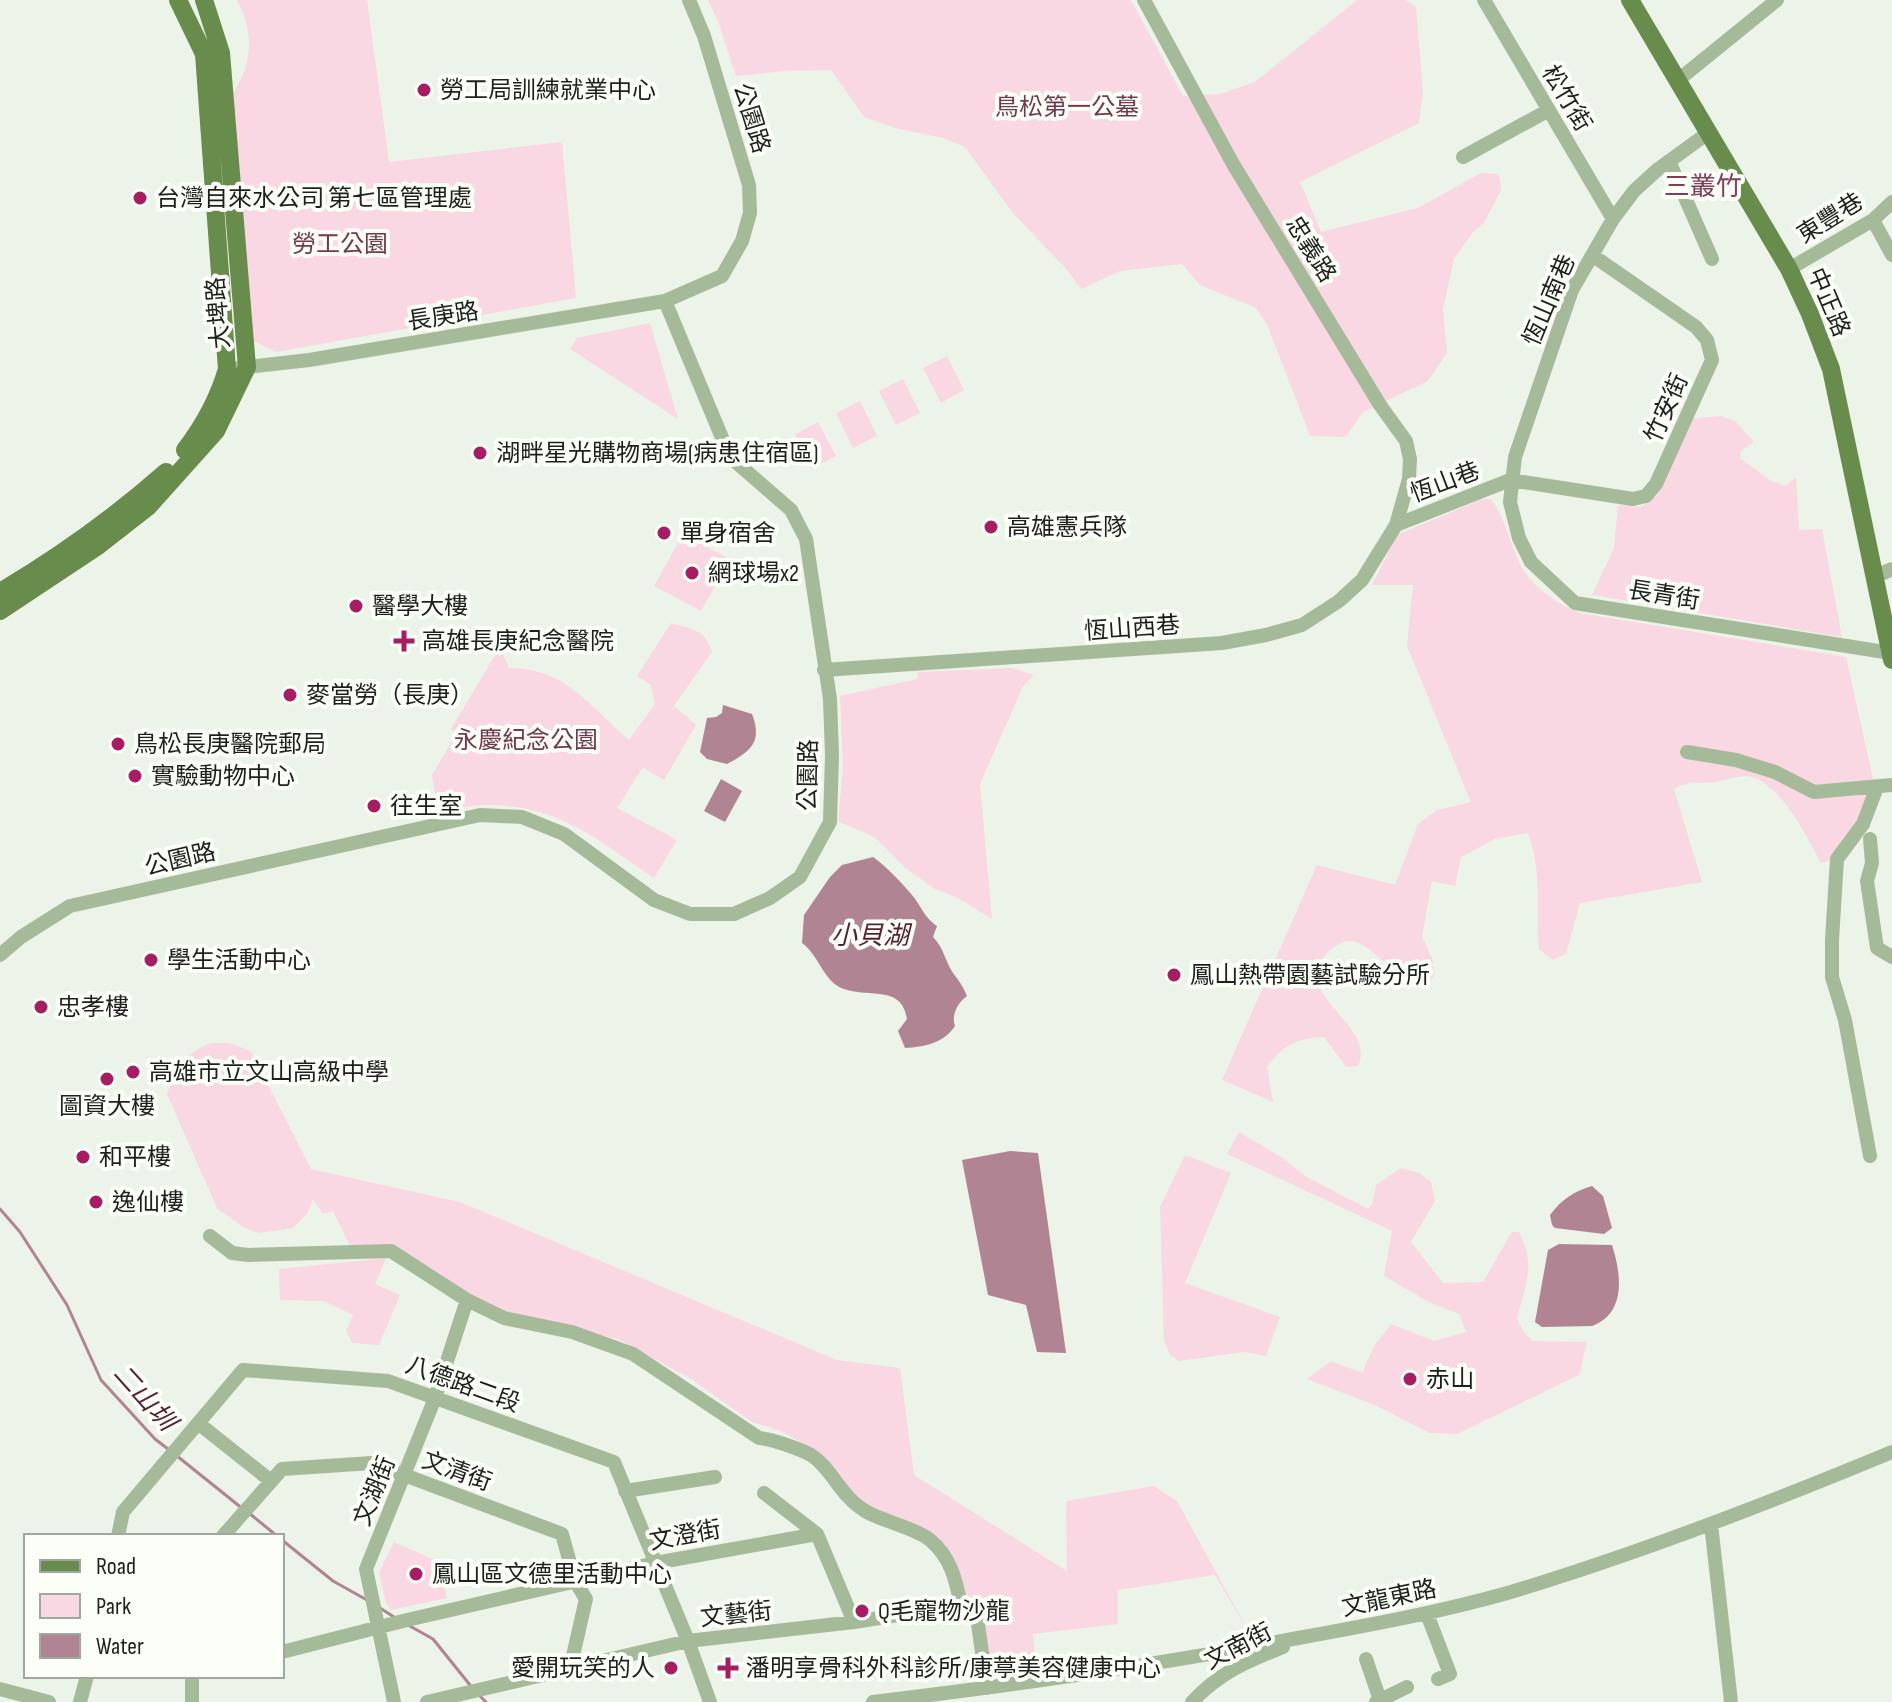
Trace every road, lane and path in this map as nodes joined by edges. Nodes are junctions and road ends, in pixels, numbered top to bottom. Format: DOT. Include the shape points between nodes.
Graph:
graph roads {
  1 [pos="178,0"];
  2 [pos="204,0"];
  3 [pos="689,0"];
  4 [pos="1144,0"];
  5 [pos="1484,0"];
  6 [pos="1630,0"];
  7 [pos="1777,0"];
  8 [pos="1677,81"];
  9 [pos="1549,110"];
  10 [pos="1708,133"];
  11 [pos="1463,157"];
  12 [pos="1669,161"];
  13 [pos="1892,202"];
  14 [pos="1613,219"];
  15 [pos="1873,220"];
  16 [pos="1592,255"];
  17 [pos="1892,255"];
  18 [pos="1712,259"];
  19 [pos="1789,269"];
  20 [pos="665,301"];
  21 [pos="247,367"];
  22 [pos="227,369"];
  23 [pos="1510,480"];
  24 [pos="1396,525"];
  25 [pos="1892,569"];
  26 [pos="1874,577"];
  27 [pos="0,592"];
  28 [pos="0,611"];
  29 [pos="1891,656"];
  30 [pos="824,670"];
  31 [pos="1687,752"];
  32 [pos="1885,786"];
  33 [pos="1870,839"];
  34 [pos="0,955"];
  35 [pos="1892,957"];
  36 [pos="1870,1156"];
  37 [pos="210,1236"];
  38 [pos="467,1300"];
  39 [pos="435,1398"];
  40 [pos="198,1423"];
  41 [pos="1892,1452"];
  42 [pos="405,1475"];
  43 [pos="715,1477"];
  44 [pos="271,1481"];
  45 [pos="625,1491"];
  46 [pos="764,1493"];
  47 [pos="1711,1524"];
  48 [pos="118,1534"];
  49 [pos="225,1534"];
  50 [pos="817,1534"];
  51 [pos="655,1563"];
  52 [pos="575,1581"];
  53 [pos="961,1605"];
  54 [pos="1427,1614"];
  55 [pos="854,1622"];
  56 [pos="378,1627"];
  57 [pos="1309,1636"];
  58 [pos="688,1641"];
  59 [pos="284,1651"];
  60 [pos="1366,1659"];
  61 [pos="570,1669"];
  62 [pos="86,1678"];
  63 [pos="192,1678"];
  64 [pos="1438,1679"];
  65 [pos="1407,1687"];
  66 [pos="987,1688"];
  67 [pos="0,1689"];
  68 [pos="939,1698"];
  69 [pos="1378,1701"];
  70 [pos="49,1702"];
  71 [pos="80,1702"];
  72 [pos="192,1702"];
  73 [pos="394,1702"];
  74 [pos="427,1702"];
  75 [pos="710,1702"];
  76 [pos="873,1702"];
  77 [pos="1192,1702"];
  78 [pos="1731,1702"];
  1 -- 22 [label="main road, 大埤路" via="204,54"];
  2 -- 21 [label="main road, 大埤路" via="221,53"];
  3 -- 20 [label="street, 公園路" via="738,146 750,213 742,241 722,276"];
  4 -- 24 [label="street, 忠義路" via="1233,164 1406,441 1409,479"];
  5 -- 9 [label="street, 松竹街"];
  6 -- 8 [label="main road, 中正路"];
  7 -- 8 [label="street"];
  8 -- 10 [label="main road, 中正路"];
  9 -- 11 [label="street"];
  9 -- 14 [label="street, 松竹街"];
  10 -- 12 [label="street, 恆山南巷"];
  10 -- 19 [label="main road, 中正路"];
  12 -- 14 [label="street, 恆山南巷" via="1634,191"];
  12 -- 18 [label="street"];
  13 -- 15 [label="street, 東豐巷"];
  14 -- 16 [label="street, 恆山南巷"];
  15 -- 17 [label="street"];
  15 -- 19 [label="street, 東豐巷"];
  16 -- 23 [label="street, 恆山南巷" via="1572,290"];
  16 -- 23 [label="street, 竹安街" via="1696,327 1707,340 1712,360 1646,496 1633,499"];
  19 -- 26 [label="main road, 中正路" via="1831,369"];
  20 -- 21 [label="street, 長庚路"];
  20 -- 30 [label="street, 公園路" via="730,457 791,510 806,539"];
  21 -- 22 [label="street, 長庚路"];
  21 -- 28 [label="main road, 大埤路" via="216,431 148,507"];
  22 -- 27 [label="main road, 大埤路" via="200,431 170,469 54,559"];
  23 -- 24 [label="street, 恆山巷"];
  23 -- 29 [label="street, 長青街" via="1519,538 1531,562 1575,603"];
  24 -- 30 [label="street, 恆山西巷" via="1362,580 1339,601 1302,625 1266,635 1222,643"];
  25 -- 26 [label="street"];
  26 -- 29 [label="main road, 中正路"];
  30 -- 34 [label="street, 公園路" via="830,699 830,822 800,877 734,914 690,914 654,900 564,834 522,817 480,815 70,906"];
  31 -- 32 [label="street" via="1775,772 1814,792"];
  32 -- 36 [label="street" via="1837,859 1832,940 1832,977"];
  33 -- 35 [label="street" via="1867,881 1877,948"];
  37 -- 38 [label="street" via="232,1253 248,1255 391,1251"];
  38 -- 39 [label="street, 文湖街"];
  38 -- 53 [label="street" via="504,1318 572,1332 633,1354 759,1438 812,1456 866,1512 929,1540 955,1572"];
  39 -- 40 [label="street, 八德路二段" via="388,1381 243,1370"];
  39 -- 42 [label="street, 文湖街"];
  39 -- 45 [label="street, 八德路二段" via="614,1462"];
  40 -- 44 [label="street"];
  40 -- 48 [label="street, 八德路二段" via="123,1512"];
  41 -- 47 [label="street, 文龍東路"];
  42 -- 44 [label="street, 文清街" via="372,1463 282,1469"];
  42 -- 52 [label="street, 文清街" via="562,1534"];
  42 -- 56 [label="street, 文湖街" via="366,1569"];
  43 -- 45 [label="street"];
  44 -- 49 [label="street, 文清街"];
  45 -- 51 [label="street, 八德路二段"];
  46 -- 50 [label="street"];
  47 -- 54 [label="street, 文龍東路" via="1510,1592"];
  47 -- 78 [label="street"];
  50 -- 51 [label="street, 文澄街"];
  50 -- 55 [label="street"];
  51 -- 52 [label="street, 文澄街"];
  51 -- 58 [label="street, 八德路二段"];
  52 -- 56 [label="street, 文澄街"];
  52 -- 61 [label="street, 文清街" via="586,1599"];
  53 -- 55 [label="street, 文藝街"];
  53 -- 66 [label="street" via="972,1608 977,1617"];
  54 -- 57 [label="street, 文龍東路"];
  54 -- 64 [label="street" via="1450,1674"];
  55 -- 58 [label="street, 文藝街"];
  56 -- 59 [label="street, 文澄街"];
  56 -- 73 [label="street, 文湖街"];
  57 -- 66 [label="street, 文龍東路" via="1144,1667"];
  57 -- 77 [label="street, 文南街" via="1229,1669"];
  58 -- 61 [label="street, 文藝街"];
  58 -- 75 [label="street, 八德路二段"];
  60 -- 69 [label="street"];
  61 -- 74 [label="street, 文藝街"];
  62 -- 71 [label="street"];
  63 -- 72 [label="street"];
  65 -- 69 [label="street"];
  66 -- 68 [label="street, 文龍東路"];
  67 -- 70 [label="street"];
  68 -- 76 [label="street, 文龍東路"];
}
